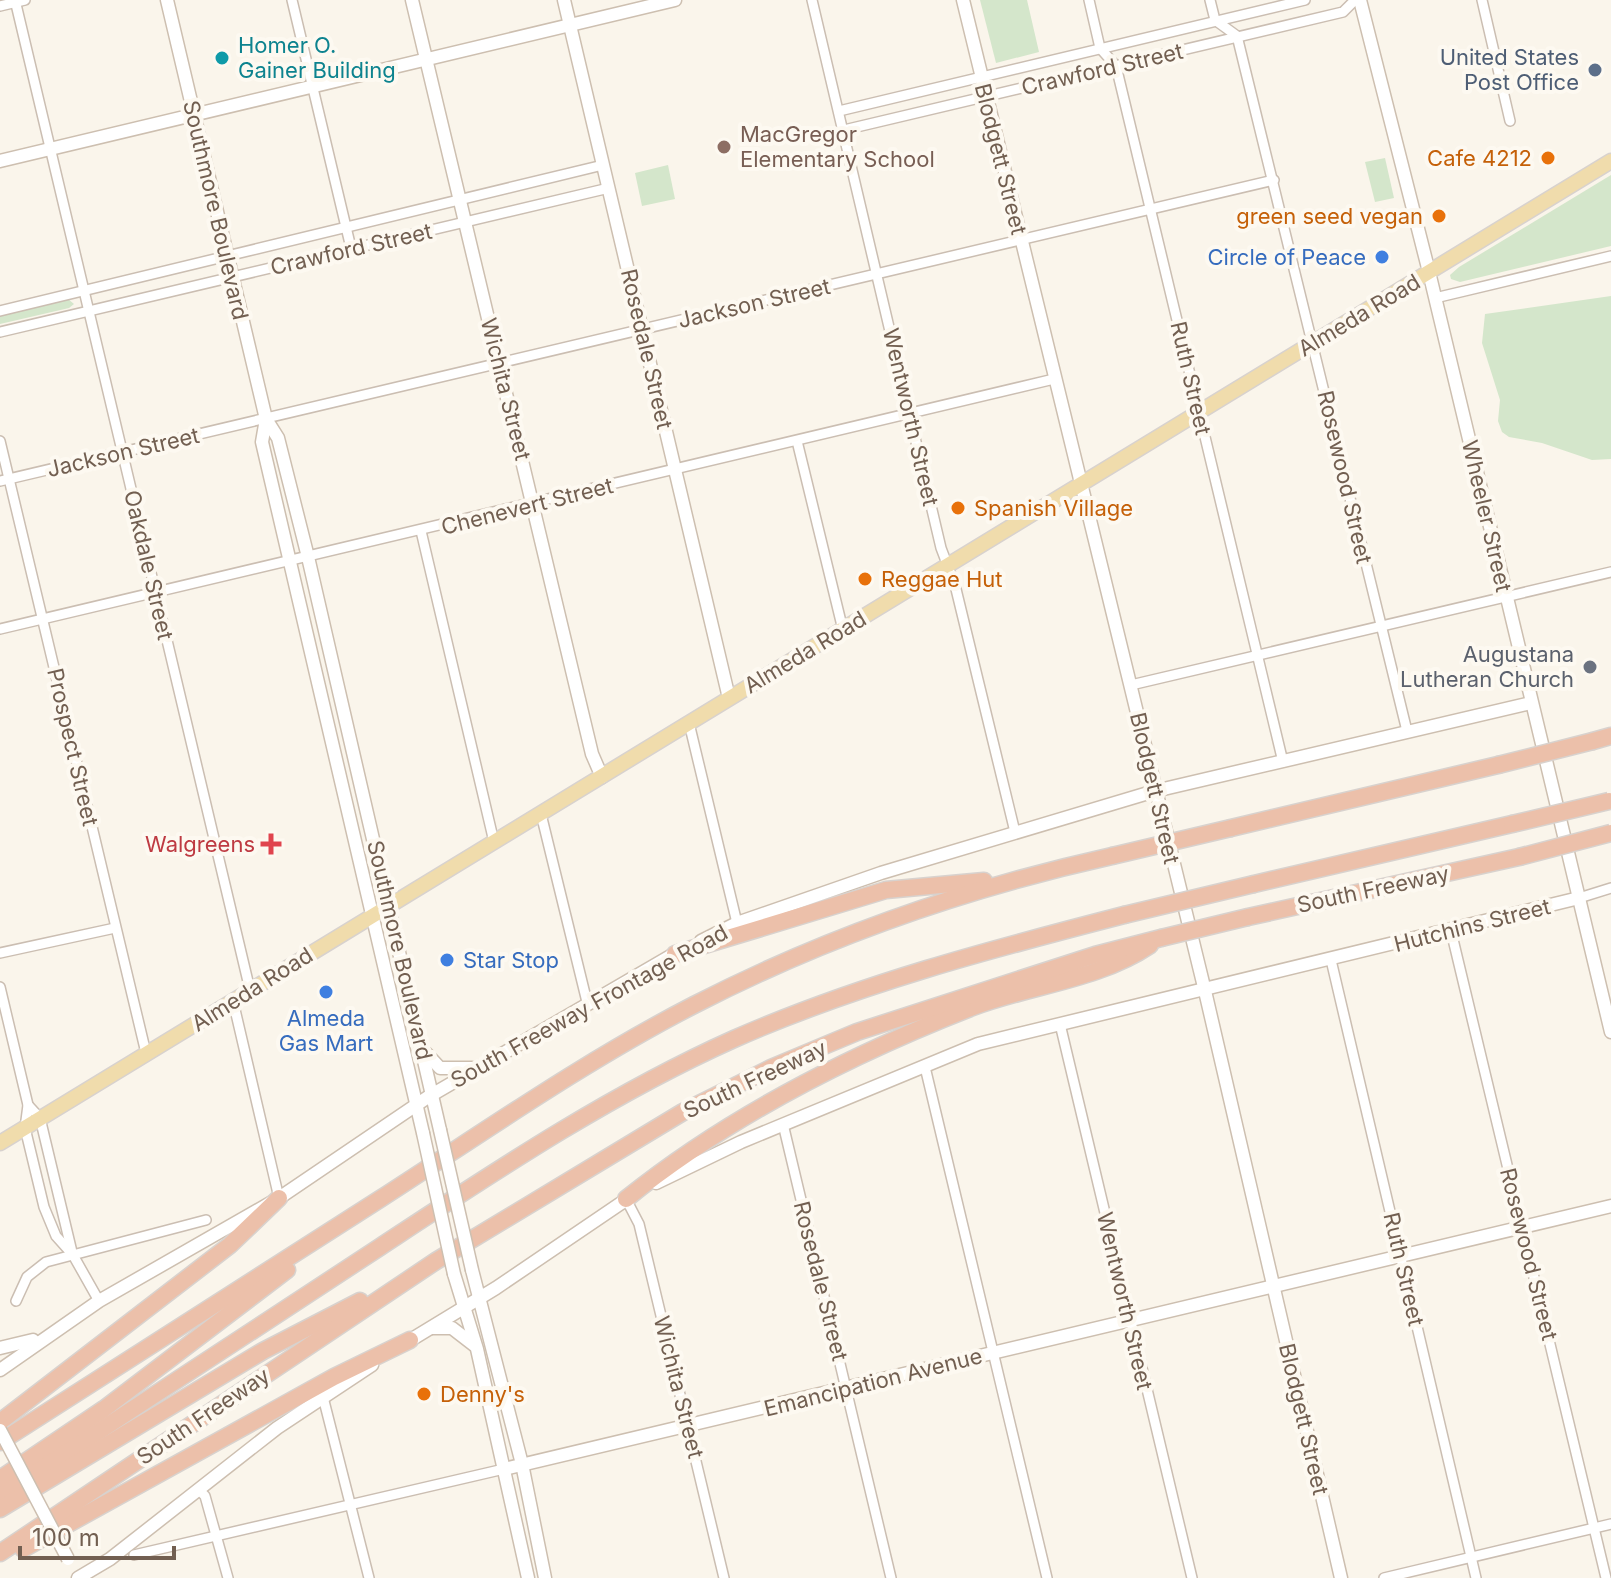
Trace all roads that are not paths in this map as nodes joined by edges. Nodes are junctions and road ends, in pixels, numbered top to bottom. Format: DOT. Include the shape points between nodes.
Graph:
graph roads {
  1 [pos="167,0"];
  2 [pos="292,0"];
  3 [pos="412,0"];
  4 [pos="564,0"];
  5 [pos="675,0"];
  6 [pos="812,0"];
  7 [pos="963,0"];
  8 [pos="1089,0"];
  9 [pos="1210,0"];
  10 [pos="1305,0"];
  11 [pos="1358,0"];
  12 [pos="1482,0"];
  13 [pos="19,1"];
  14 [pos="0,6"];
  15 [pos="1215,20"];
  16 [pos="570,24"];
  17 [pos="1237,36"];
  18 [pos="1100,48"];
  19 [pos="425,59"];
  20 [pos="1116,66"];
  21 [pos="981,76"];
  22 [pos="311,86"];
  23 [pos="986,96"];
  24 [pos="839,111"];
  25 [pos="193,115"];
  26 [pos="1510,121"];
  27 [pos="844,130"];
  28 [pos="51,148"];
  29 [pos="0,161"];
  30 [pos="1611,161"];
  31 [pos="603,165"];
  32 [pos="1274,180"];
  33 [pos="609,188"];
  34 [pos="459,201"];
  35 [pos="1151,209"];
  36 [pos="465,222"];
  37 [pos="346,229"];
  38 [pos="1020,240"];
  39 [pos="351,248"];
  40 [pos="1611,256"];
  41 [pos="226,258"];
  42 [pos="1429,272"];
  43 [pos="877,274"];
  44 [pos="231,276"];
  45 [pos="83,290"];
  46 [pos="1435,298"];
  47 [pos="88,310"];
  48 [pos="0,311"];
  49 [pos="642,329"];
  50 [pos="0,332"];
  51 [pos="1312,343"];
  52 [pos="500,363"];
  53 [pos="1054,379"];
  54 [pos="1198,411"];
  55 [pos="910,414"];
  56 [pos="266,419"];
  57 [pos="0,441"];
  58 [pos="797,441"];
  59 [pos="122,452"];
  60 [pos="675,470"];
  61 [pos="5,480"];
  62 [pos="1080,486"];
  63 [pos="534,505"];
  64 [pos="421,531"];
  65 [pos="308,557"];
  66 [pos="290,562"];
  67 [pos="948,564"];
  68 [pos="1611,572"];
  69 [pos="156,593"];
  70 [pos="1506,597"];
  71 [pos="43,619"];
  72 [pos="1381,628"];
  73 [pos="0,629"];
  74 [pos="843,630"];
  75 [pos="1258,655"];
  76 [pos="1131,685"];
  77 [pos="729,698"];
  78 [pos="1531,703"];
  79 [pos="689,723"];
  80 [pos="1407,731"];
  81 [pos="1611,736"];
  82 [pos="1283,762"];
  83 [pos="602,777"];
  84 [pos="1155,791"];
  85 [pos="365,799"];
  86 [pos="1610,800"];
  87 [pos="347,804"];
  88 [pos="541,814"];
  89 [pos="1015,832"];
  90 [pos="1611,833"];
  91 [pos="494,842"];
  92 [pos="1010,879"];
  93 [pos="1611,888"];
  94 [pos="1579,898"];
  95 [pos="389,904"];
  96 [pos="373,914"];
  97 [pos="737,923"];
  98 [pos="115,928"];
  99 [pos="1451,931"];
  100 [pos="0,953"];
  101 [pos="675,954"];
  102 [pos="1124,954"];
  103 [pos="1331,960"];
  104 [pos="0,987"];
  105 [pos="250,990"];
  106 [pos="1205,991"];
  107 [pos="233,1001"];
  108 [pos="587,1002"];
  109 [pos="1060,1024"];
  110 [pos="1611,1032"];
  111 [pos="423,1049"];
  112 [pos="146,1053"];
  113 [pos="479,1067"];
  114 [pos="925,1067"];
  115 [pos="432,1095"];
  116 [pos="417,1104"];
  117 [pos="28,1105"];
  118 [pos="40,1118"];
  119 [pos="783,1124"];
  120 [pos="25,1128"];
  121 [pos="0,1143"];
  122 [pos="417,1175"];
  123 [pos="279,1198"];
  124 [pos="626,1199"];
  125 [pos="1611,1206"];
  126 [pos="206,1220"];
  127 [pos="1523,1228"];
  128 [pos="73,1255"];
  129 [pos="1400,1256"];
  130 [pos="436,1261"];
  131 [pos="1273,1287"];
  132 [pos="479,1297"];
  133 [pos="16,1301"];
  134 [pos="99,1301"];
  135 [pos="463,1308"];
  136 [pos="1130,1322"];
  137 [pos="431,1328"];
  138 [pos="58,1329"];
  139 [pos="410,1340"];
  140 [pos="0,1348"];
  141 [pos="477,1349"];
  142 [pos="995,1353"];
  143 [pos="0,1370"];
  144 [pos="847,1390"];
  145 [pos="323,1397"];
  146 [pos="0,1422"];
  147 [pos="689,1426"];
  148 [pos="0,1430"];
  149 [pos="0,1442"];
  150 [pos="522,1464"];
  151 [pos="504,1469"];
  152 [pos="0,1479"];
  153 [pos="198,1489"];
  154 [pos="0,1496"];
  155 [pos="353,1504"];
  156 [pos="0,1509"];
  157 [pos="1611,1524"];
  158 [pos="1595,1528"];
  159 [pos="218,1534"];
  160 [pos="0,1553"];
  161 [pos="134,1555"];
  162 [pos="1472,1558"];
  163 [pos="110,1559"];
  164 [pos="0,1561"];
  165 [pos="78,1578"];
  166 [pos="101,1578"];
  167 [pos="228,1578"];
  168 [pos="369,1578"];
  169 [pos="528,1578"];
  170 [pos="545,1578"];
  171 [pos="724,1578"];
  172 [pos="891,1578"];
  173 [pos="1047,1578"];
  174 [pos="1192,1578"];
  175 [pos="1341,1578"];
  176 [pos="1384,1578"];
  177 [pos="1476,1578"];
  178 [pos="1606,1578"];
  1 -- 25 [label="main road, Southmore Boulevard"];
  2 -- 22 [label="street"];
  3 -- 19 [label="main road, Wichita Street"];
  4 -- 16 [label="main road, Rosedale Street"];
  5 -- 16 [label="main road"];
  6 -- 24 [label="street, Wentworth Street"];
  7 -- 21 [label="main road, Blodgett Street"];
  8 -- 18 [label="street, Ruth Street"];
  9 -- 15 [label="street"];
  10 -- 15 [label="street, Crawford Street"];
  11 -- 17 [label="street, Crawford Street" via="1343,12"];
  11 -- 42 [label="main road, Wheeler Street"];
  12 -- 26 [label="street"];
  13 -- 14 [label="street"];
  13 -- 28 [label="street, Oakdale Street"];
  15 -- 17 [label="street"];
  15 -- 18 [label="street, Crawford Street"];
  16 -- 19 [label="main road"];
  16 -- 31 [label="main road, Rosedale Street"];
  17 -- 20 [label="street, Crawford Street"];
  17 -- 32 [label="street, Rosewood Street"];
  18 -- 20 [label="street, Ruth Street"];
  18 -- 21 [label="street, Crawford Street"];
  19 -- 22 [label="main road"];
  19 -- 34 [label="main road, Wichita Street"];
  20 -- 23 [label="street, Crawford Street"];
  20 -- 35 [label="street, Ruth Street"];
  21 -- 23 [label="main road, Blodgett Street"];
  21 -- 24 [label="street, Crawford Street"];
  22 -- 25 [label="main road"];
  22 -- 37 [label="street"];
  23 -- 27 [label="street, Crawford Street"];
  23 -- 38 [label="main road, Blodgett Street"];
  24 -- 27 [label="street, Wentworth Street"];
  25 -- 28 [label="main road"];
  25 -- 41 [label="main road, Southmore Boulevard"];
  27 -- 43 [label="street, Wentworth Street"];
  28 -- 29 [label="main road"];
  28 -- 45 [label="street, Oakdale Street"];
  30 -- 42 [label="main road, Almeda Road"];
  31 -- 33 [label="main road, Rosedale Street"];
  31 -- 34 [label="street, Crawford Street"];
  32 -- 35 [label="street, Jackson Street"];
  32 -- 51 [label="street, Rosewood Street"];
  33 -- 36 [label="street, Crawford Street"];
  33 -- 49 [label="main road, Rosedale Street"];
  34 -- 36 [label="main road, Wichita Street"];
  34 -- 37 [label="street, Crawford Street"];
  35 -- 38 [label="street, Jackson Street"];
  35 -- 54 [label="street, Ruth Street"];
  36 -- 39 [label="street, Crawford Street"];
  36 -- 52 [label="main road, Wichita Street"];
  37 -- 39 [label="street"];
  37 -- 41 [label="street, Crawford Street"];
  38 -- 43 [label="street, Jackson Street"];
  38 -- 53 [label="main road, Blodgett Street"];
  39 -- 44 [label="street, Crawford Street"];
  40 -- 46 [label="street"];
  41 -- 44 [label="main road, Southmore Boulevard"];
  41 -- 45 [label="street, Crawford Street"];
  42 -- 46 [label="main road, Wheeler Street"];
  42 -- 51 [label="main road, Almeda Road"];
  43 -- 49 [label="street, Jackson Street"];
  43 -- 55 [label="street, Wentworth Street"];
  44 -- 47 [label="street, Crawford Street"];
  44 -- 56 [label="main road, Southmore Boulevard"];
  45 -- 47 [label="street, Oakdale Street"];
  45 -- 48 [label="street, Crawford Street"];
  46 -- 70 [label="main road, Wheeler Street"];
  47 -- 50 [label="street, Crawford Street"];
  47 -- 59 [label="street, Oakdale Street"];
  49 -- 52 [label="street, Jackson Street"];
  49 -- 60 [label="main road, Rosedale Street"];
  51 -- 54 [label="main road, Almeda Road"];
  51 -- 72 [label="street, Rosewood Street"];
  52 -- 56 [label="street, Jackson Street"];
  52 -- 63 [label="main road, Wichita Street"];
  53 -- 55 [label="street, Chenevert Street"];
  53 -- 62 [label="main road, Blodgett Street"];
  54 -- 62 [label="main road, Almeda Road"];
  54 -- 75 [label="street, Ruth Street"];
  55 -- 58 [label="street, Chenevert Street"];
  55 -- 67 [label="street, Wentworth Street"];
  56 -- 59 [label="street, Jackson Street"];
  56 -- 65 [label="main road, Southmore Boulevard" via="278,438"];
  56 -- 66 [label="main road, Southmore Boulevard" via="262,442"];
  57 -- 61 [label="street, Prospect Street"];
  58 -- 60 [label="street, Chenevert Street"];
  58 -- 74 [label="street"];
  59 -- 61 [label="street, Jackson Street"];
  59 -- 69 [label="street, Oakdale Street"];
  60 -- 63 [label="street, Chenevert Street"];
  60 -- 77 [label="main road, Rosedale Street"];
  61 -- 71 [label="street, Prospect Street"];
  62 -- 67 [label="main road, Almeda Road"];
  62 -- 76 [label="main road, Blodgett Street"];
  63 -- 64 [label="street, Chenevert Street"];
  63 -- 83 [label="main road, Wichita Street" via="592,754"];
  64 -- 65 [label="street, Chenevert Street"];
  64 -- 91 [label="street"];
  65 -- 66 [label="street, Chenevert Street"];
  65 -- 85 [label="main road, Southmore Boulevard"];
  66 -- 69 [label="street, Chenevert Street"];
  66 -- 87 [label="main road, Southmore Boulevard"];
  67 -- 74 [label="main road, Almeda Road"];
  67 -- 89 [label="street, Wentworth Street"];
  68 -- 70 [label="street"];
  69 -- 71 [label="street, Chenevert Street"];
  69 -- 105 [label="street, Oakdale Street"];
  70 -- 72 [label="street"];
  70 -- 78 [label="main road, Wheeler Street"];
  71 -- 73 [label="street, Chenevert Street"];
  71 -- 98 [label="street, Prospect Street"];
  72 -- 75 [label="street"];
  72 -- 80 [label="street, Rosewood Street"];
  74 -- 77 [label="main road, Almeda Road"];
  75 -- 76 [label="street"];
  75 -- 82 [label="street, Ruth Street"];
  76 -- 84 [label="main road, Blodgett Street"];
  77 -- 79 [label="main road, Almeda Road"];
  78 -- 80 [label="main road, South Freeway Frontage Road"];
  78 -- 94 [label="main road, Wheeler Street"];
  79 -- 83 [label="main road, Almeda Road"];
  79 -- 97 [label="street"];
  80 -- 82 [label="main road, South Freeway Frontage Road"];
  81 -- 92 [label="highway, bridge"];
  82 -- 84 [label="main road, South Freeway Frontage Road"];
  83 -- 88 [label="main road, Almeda Road"];
  84 -- 89 [label="main road, South Freeway Frontage Road"];
  84 -- 106 [label="main road, Blodgett Street"];
  85 -- 87 [label="main road"];
  85 -- 95 [label="main road, Southmore Boulevard"];
  86 -- 154 [label="highway, bridge" via="983,951 877,984 732,1040 584,1117 484,1179"];
  87 -- 96 [label="main road, Southmore Boulevard"];
  88 -- 91 [label="main road, Almeda Road"];
  88 -- 108 [label="street"];
  89 -- 97 [label="main road, South Freeway Frontage Road"];
  90 -- 102 [label="highway, South Freeway, bridge" via="1161,938"];
  91 -- 95 [label="main road, Almeda Road"];
  92 -- 101 [label="highway" via="886,890"];
  92 -- 122 [label="highway" via="809,953 694,1005 606,1054"];
  93 -- 94 [label="street, Hutchins Street"];
  94 -- 99 [label="main road, Hutchins Street"];
  94 -- 110 [label="main road, Wheeler Street"];
  95 -- 96 [label="main road, Almeda Road"];
  95 -- 111 [label="main road, Southmore Boulevard"];
  96 -- 105 [label="main road, Almeda Road"];
  96 -- 116 [label="main road, Southmore Boulevard"];
  97 -- 101 [label="main road, South Freeway Frontage Road"];
  98 -- 100 [label="street"];
  98 -- 112 [label="street, Prospect Street"];
  99 -- 103 [label="main road, Hutchins Street"];
  99 -- 127 [label="street, Rosewood Street"];
  101 -- 108 [label="main road, South Freeway Frontage Road"];
  102 -- 124 [label="highway" via="896,1039 728,1127"];
  102 -- 130 [label="highway, South Freeway" via="857,1032 771,1068 592,1164"];
  103 -- 106 [label="main road"];
  103 -- 129 [label="street, Ruth Street"];
  104 -- 117 [label="street"];
  105 -- 107 [label="main road, Almeda Road"];
  106 -- 109 [label="main road"];
  106 -- 131 [label="main road, Blodgett Street"];
  107 -- 112 [label="main road, Almeda Road"];
  107 -- 123 [label="street"];
  108 -- 113 [label="main road, South Freeway Frontage Road"];
  109 -- 114 [label="main road" via="978,1044"];
  109 -- 136 [label="street, Wentworth Street"];
  111 -- 113 [label="main road" via="440,1068"];
  111 -- 115 [label="main road, Southmore Boulevard"];
  112 -- 118 [label="main road, Almeda Road"];
  113 -- 115 [label="main road, South Freeway Frontage Road"];
  114 -- 119 [label="main road"];
  114 -- 142 [label="street"];
  115 -- 116 [label="main road, South Freeway Frontage Road"];
  115 -- 132 [label="main road, Southmore Boulevard, bridge"];
  116 -- 123 [label="main road, South Freeway Frontage Road"];
  116 -- 135 [label="main road, Southmore Boulevard, bridge"];
  117 -- 118 [label="street"];
  117 -- 120 [label="street"];
  118 -- 120 [label="main road, Almeda Road"];
  118 -- 128 [label="street"];
  119 -- 124 [label="main road"];
  119 -- 144 [label="street, Rosedale Street"];
  120 -- 121 [label="main road, Almeda Road"];
  120 -- 128 [label="street" via="44,1207 56,1236"];
  122 -- 149 [label="highway"];
  122 -- 152 [label="highway" via="104,1409"];
  123 -- 134 [label="main road, South Freeway Frontage Road"];
  123 -- 146 [label="highway" via="230,1245"];
  124 -- 132 [label="main road"];
  124 -- 147 [label="street, Wichita Street" via="639,1224"];
  125 -- 127 [label="main road, Emancipation Avenue"];
  126 -- 128 [label="street"];
  127 -- 129 [label="main road, Emancipation Avenue"];
  127 -- 158 [label="street, Rosewood Street"];
  128 -- 133 [label="street" via="36,1269"];
  128 -- 134 [label="street"];
  129 -- 131 [label="main road, Emancipation Avenue"];
  129 -- 162 [label="street, Ruth Street"];
  130 -- 156 [label="highway" via="263,1351"];
  130 -- 160 [label="highway, South Freeway"];
  131 -- 136 [label="main road, Emancipation Avenue"];
  131 -- 175 [label="main road, Blodgett Street"];
  132 -- 135 [label="main road"];
  132 -- 150 [label="main road, Southmore Boulevard"];
  134 -- 138 [label="main road, South Freeway Frontage Road"];
  135 -- 137 [label="main road"];
  135 -- 141 [label="main road, Southmore Boulevard"];
  136 -- 142 [label="main road, Emancipation Avenue"];
  136 -- 174 [label="street, Wentworth Street"];
  137 -- 139 [label="main road"];
  137 -- 141 [label="main road" via="452,1328"];
  138 -- 140 [label="main road"];
  138 -- 143 [label="main road, South Freeway Frontage Road"];
  139 -- 145 [label="main road"];
  139 -- 164 [label="highway"];
  141 -- 151 [label="main road, Southmore Boulevard"];
  142 -- 144 [label="main road, Emancipation Avenue"];
  142 -- 173 [label="street"];
  144 -- 147 [label="main road, Emancipation Avenue"];
  144 -- 172 [label="street, Rosedale Street"];
  145 -- 153 [label="main road"];
  145 -- 155 [label="street"];
  147 -- 150 [label="main road, Emancipation Avenue"];
  147 -- 171 [label="street, Wichita Street"];
  148 -- 165 [label="main road, bridge"];
  150 -- 151 [label="main road, Emancipation Avenue"];
  150 -- 170 [label="main road, Southmore Boulevard"];
  151 -- 155 [label="street, Emancipation Avenue"];
  151 -- 169 [label="main road, Southmore Boulevard"];
  153 -- 159 [label="street"];
  153 -- 163 [label="main road"];
  155 -- 159 [label="street, Emancipation Avenue"];
  155 -- 168 [label="street"];
  157 -- 158 [label="street"];
  158 -- 162 [label="street"];
  158 -- 178 [label="street, Rosewood Street"];
  159 -- 161 [label="street, Emancipation Avenue"];
  159 -- 167 [label="street"];
  162 -- 176 [label="street"];
  162 -- 177 [label="street, Ruth Street"];
  163 -- 165 [label="main road"];
  163 -- 166 [label="main road"];
}
